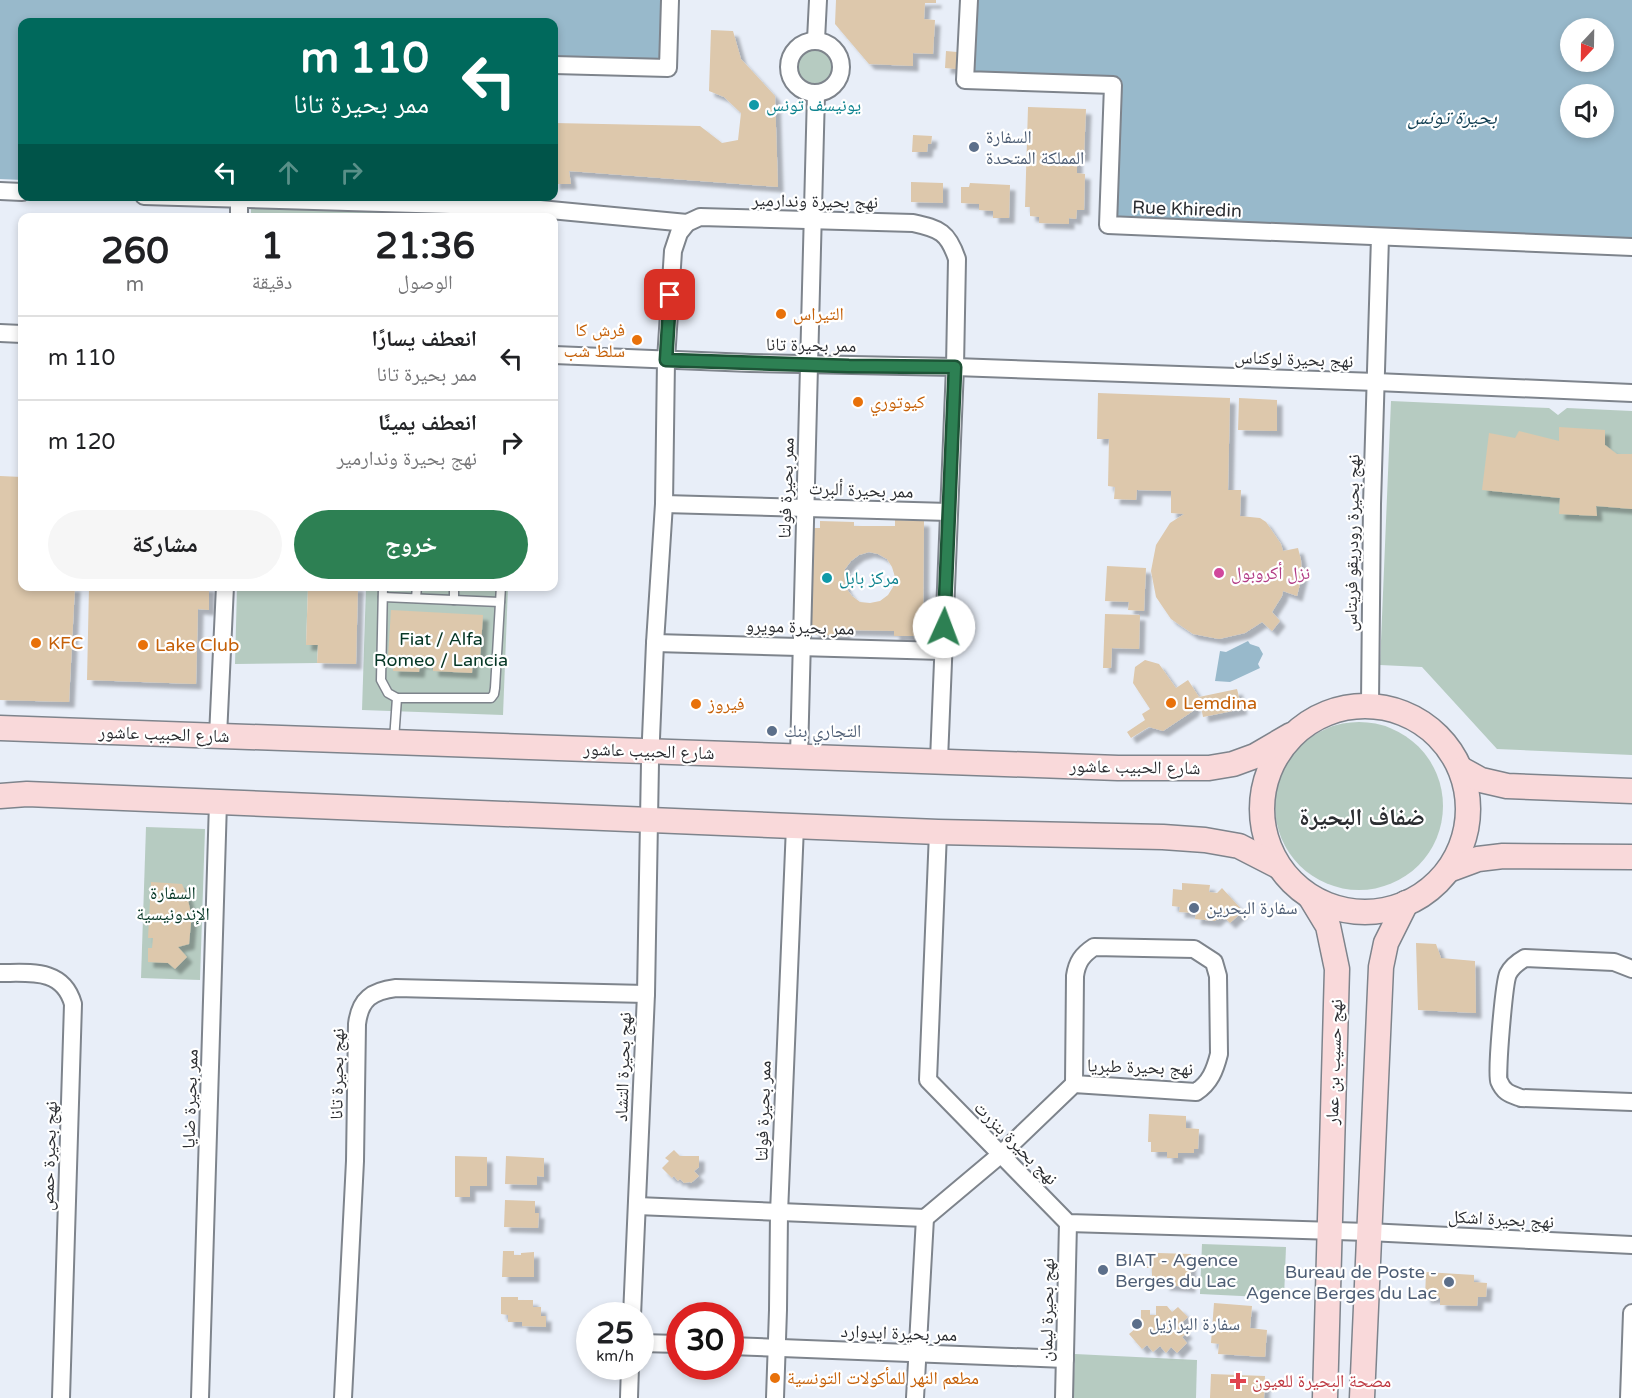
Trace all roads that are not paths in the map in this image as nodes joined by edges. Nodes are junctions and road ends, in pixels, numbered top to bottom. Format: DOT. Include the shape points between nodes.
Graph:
graph roads {
  1 [pos="670,0"];
  2 [pos="818,0"];
  3 [pos="969,0"];
  4 [pos="816,40"];
  5 [pos="558,65"];
  6 [pos="816,93"];
  7 [pos="0,191"];
  8 [pos="18,192"];
  9 [pos="379,201"];
  10 [pos="519,202"];
  11 [pos="812,221"];
  12 [pos="687,223"];
  13 [pos="1380,237"];
  14 [pos="1632,247"];
  15 [pos="0,333"];
  16 [pos="18,334"];
  17 [pos="558,355"];
  18 [pos="666,360"];
  19 [pos="809,365"];
  20 [pos="955,367"];
  21 [pos="1376,382"];
  22 [pos="1632,393"];
  23 [pos="664,504"];
  24 [pos="805,508"];
  25 [pos="949,512"];
  26 [pos="225,591"];
  27 [pos="383,591"];
  28 [pos="417,591"];
  29 [pos="454,591"];
  30 [pos="501,591"];
  31 [pos="383,597"];
  32 [pos="416,598"];
  33 [pos="454,600"];
  34 [pos="500,602"];
  35 [pos="655,643"];
  36 [pos="802,646"];
  37 [pos="943,651"];
  38 [pos="397,699"];
  39 [pos="1370,704"];
  40 [pos="0,728"];
  41 [pos="1291,735"];
  42 [pos="219,736"];
  43 [pos="394,742"];
  44 [pos="650,752"];
  45 [pos="799,756"];
  46 [pos="939,760"];
  47 [pos="1461,768"];
  48 [pos="1632,791"];
  49 [pos="0,796"];
  50 [pos="218,802"];
  51 [pos="648,819"];
  52 [pos="795,826"];
  53 [pos="938,832"];
  54 [pos="1632,857"];
  55 [pos="1278,866"];
  56 [pos="1451,868"];
  57 [pos="1311,898"];
  58 [pos="1406,903"];
  59 [pos="1632,969"];
  60 [pos="0,973"];
  61 [pos="646,994"];
  62 [pos="1074,1084"];
  63 [pos="1632,1102"];
  64 [pos="1000,1155"];
  65 [pos="637,1206"];
  66 [pos="778,1213"];
  67 [pos="925,1218"];
  68 [pos="1068,1223"];
  69 [pos="1330,1231"];
  70 [pos="1368,1232"];
  71 [pos="1632,1245"];
  72 [pos="633,1302"];
  73 [pos="1632,1313"];
  74 [pos="744,1347"];
  75 [pos="777,1348"];
  76 [pos="917,1353"];
  77 [pos="1065,1359"];
  78 [pos="630,1380"];
  79 [pos="1630,1387"];
  80 [pos="61,1398"];
  81 [pos="200,1398"];
  82 [pos="343,1398"];
  83 [pos="629,1398"];
  84 [pos="775,1398"];
  85 [pos="915,1398"];
  86 [pos="1064,1398"];
  87 [pos="1325,1398"];
  88 [pos="1362,1398"];
  1 -- 5 [label="street" via="668,68"];
  2 -- 4 [label="street"];
  3 -- 13 [label="street, Rue Khiredin" via="965,80 1113,85 1108,225"];
  4 -- 6 [label="street" via="834,48 842,66 836,83"];
  4 -- 6 [label="street" via="799,46 789,66 795,83"];
  6 -- 11 [label="street, ممر بحيرة فولتا"];
  7 -- 8 [label="street"];
  9 -- 10 [label="street"];
  10 -- 12 [label="street, نهج بحيرة وندارمير"];
  11 -- 12 [label="street, نهج بحيرة وندارمير" via="700,217"];
  11 -- 19 [label="street, ممر بحيرة فولتا"];
  11 -- 20 [label="street, نهج بحيرة وندارمير" via="913,223 941,231 952,244 957,259"];
  12 -- 18 [label="street" via="673,251"];
  13 -- 14 [label="street, Rue Khiredin"];
  13 -- 21 [label="street, نهج بحيرة رودريقو فريتاس"];
  15 -- 16 [label="street"];
  17 -- 18 [label="street, ممر بحيرة تانا"];
  18 -- 19 [label="street, ممر بحيرة تانا"];
  18 -- 23 [label="street"];
  19 -- 20 [label="street, ممر بحيرة تانا"];
  19 -- 24 [label="street, ممر بحيرة فولتا"];
  20 -- 21 [label="street, نهج بحيرة لوكناس"];
  20 -- 25 [label="street, نهج بحيرة وندارمير"];
  21 -- 22 [label="street, نهج بحيرة لوكناس"];
  21 -- 39 [label="street, نهج بحيرة رودريقو فريتاس"];
  23 -- 24 [label="street, ممر بحيرة ألبرت"];
  23 -- 35 [label="street"];
  24 -- 25 [label="street, ممر بحيرة ألبرت"];
  24 -- 36 [label="street, ممر بحيرة فولتا"];
  25 -- 37 [label="street, نهج بحيرة وندارمير"];
  26 -- 42 [label="street"];
  27 -- 31 [label="lane"];
  28 -- 32 [label="lane"];
  29 -- 33 [label="lane"];
  30 -- 34 [label="lane"];
  31 -- 32 [label="lane"];
  31 -- 38 [label="lane" via="381,680 388,693"];
  32 -- 33 [label="lane"];
  33 -- 34 [label="lane"];
  34 -- 38 [label="lane" via="491,698"];
  35 -- 36 [label="street, ممر بحيرة مويرو"];
  35 -- 44 [label="street"];
  36 -- 37 [label="street, ممر بحيرة مويرو"];
  36 -- 45 [label="street, ممر بحيرة فولتا"];
  37 -- 46 [label="street, نهج بحيرة وندارمير"];
  38 -- 43 [label="lane"];
  39 -- 41 [label="main road" via="1327,711"];
  39 -- 47 [label="main road" via="1408,714 1432,730"];
  40 -- 42 [label="main road, شارع الحبيب عاشور"];
  41 -- 46 [label="main road, شارع الحبيب عاشور" via="1255,756 1209,768"];
  41 -- 55 [label="main road" via="1274,757 1263,784 1264,831"];
  42 -- 43 [label="main road, شارع الحبيب عاشور"];
  43 -- 44 [label="main road, شارع الحبيب عاشور"];
  44 -- 45 [label="main road, شارع الحبيب عاشور"];
  44 -- 51 [label="street, نهج بحيرة التشاد"];
  45 -- 46 [label="main road, شارع الحبيب عاشور"];
  47 -- 48 [label="main road" via="1481,780 1507,786"];
  47 -- 56 [label="main road" via="1469,802 1466,837"];
  49 -- 50 [label="main road"];
  50 -- 51 [label="main road"];
  50 -- 81 [label="street, ممر بحيرة ضايا"];
  51 -- 52 [label="main road"];
  51 -- 61 [label="street, نهج بحيرة التشاد"];
  52 -- 53 [label="main road"];
  52 -- 66 [label="street, ممر بحيرة فولتا"];
  53 -- 55 [label="main road" via="1205,840 1239,846"];
  53 -- 64 [label="street, نهج بحيرة بنزرت" via="927,1080"];
  54 -- 56 [label="main road" via="1503,856"];
  55 -- 57 [label="main road"];
  56 -- 58 [label="main road" via="1418,898"];
  57 -- 58 [label="main road" via="1346,911 1383,911"];
  57 -- 69 [label="main road, نهج حسيب بن عمار" via="1328,926 1337,969"];
  58 -- 70 [label="main road" via="1386,943 1381,967"];
  59 -- 63 [label="street" via="1614,962 1525,958 1517,963 1504,988 1498,1080 1507,1093 1521,1098"];
  60 -- 80 [label="street, نهج بحيرة حمص" via="50,976 61,982 73,1004"];
  61 -- 65 [label="street, نهج بحيرة التشاد"];
  61 -- 82 [label="street, نهج بحيرة تانا" via="396,988 366,999 358,1012 357,1024 355,1161"];
  62 -- 62 [label="street, نهج بحيرة طبريا" via="1075,976 1084,954 1094,947 1194,949 1214,962 1218,976 1219,1054 1203,1087 1196,1092"];
  62 -- 64 [label="street, نهج بحيرة طبريا"];
  64 -- 67 [label="street, نهج بحيرة طبريا"];
  64 -- 68 [label="street, نهج بحيرة بنزرت"];
  65 -- 66 [label="street"];
  65 -- 72 [label="street, نهج بحيرة التشاد"];
  66 -- 67 [label="street"];
  66 -- 75 [label="street, ممر بحيرة فولتا"];
  67 -- 76 [label="street"];
  68 -- 69 [label="street"];
  68 -- 77 [label="street, نهج بحيرة ليمان"];
  69 -- 70 [label="street"];
  69 -- 87 [label="main road, نهج حسيب بن عمار"];
  70 -- 71 [label="street, نهج بحيرة اشكل"];
  70 -- 88 [label="main road"];
  73 -- 79 [label="street"];
  74 -- 75 [label="street, ممر بحيرة ايدوارد"];
  75 -- 76 [label="street, ممر بحيرة ايدوارد"];
  75 -- 84 [label="street, ممر بحيرة فولتا"];
  76 -- 77 [label="street, ممر بحيرة ايدوارد"];
  76 -- 85 [label="street"];
  77 -- 86 [label="street, نهج بحيرة ليمان"];
  78 -- 83 [label="street"];
}
